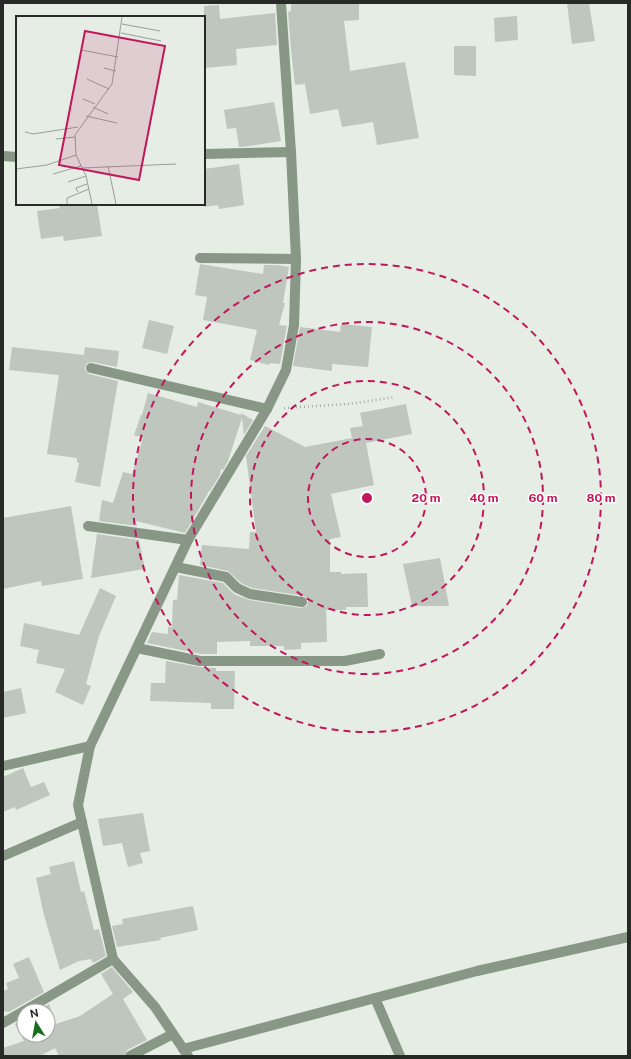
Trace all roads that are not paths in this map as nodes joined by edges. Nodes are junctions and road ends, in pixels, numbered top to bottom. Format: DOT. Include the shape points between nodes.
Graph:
graph roads {
  1 [pos="281,3"];
  2 [pos="291,152"];
  3 [pos="205,154"];
  4 [pos="3,156"];
  5 [pos="16,156"];
  6 [pos="200,258"];
  7 [pos="296,259"];
  8 [pos="91,368"];
  9 [pos="267,409"];
  10 [pos="88,526"];
  11 [pos="188,540"];
  12 [pos="176,567"];
  13 [pos="302,602"];
  14 [pos="137,648"];
  15 [pos="380,654"];
  16 [pos="90,746"];
  17 [pos="3,766"];
  18 [pos="82,822"];
  19 [pos="3,856"];
  20 [pos="628,937"];
  21 [pos="113,959"];
  22 [pos="375,998"];
  23 [pos="38,1003"];
  24 [pos="16,1016"];
  25 [pos="3,1023"];
  26 [pos="173,1034"];
  27 [pos="186,1052"];
  28 [pos="130,1056"];
  29 [pos="400,1056"];
  1 -- 2 [label="street"];
  2 -- 3 [label="street"];
  2 -- 7 [label="street"];
  4 -- 5 [label="street"];
  6 -- 7 [label="street"];
  7 -- 9 [label="street" via="294,325 286,370"];
  8 -- 9 [label="street"];
  9 -- 11 [label="street"];
  10 -- 11 [label="street"];
  11 -- 12 [label="street"];
  12 -- 13 [label="street" via="226,577 237,588 250,594"];
  12 -- 14 [label="street"];
  14 -- 15 [label="street" via="200,661 345,661"];
  14 -- 16 [label="street"];
  16 -- 17 [label="street"];
  16 -- 18 [label="street" via="78,805"];
  18 -- 19 [label="street"];
  18 -- 21 [label="street"];
  20 -- 22 [label="street" via="477,971"];
  21 -- 23 [label="street"];
  21 -- 26 [label="street" via="155,1007"];
  22 -- 27 [label="street"];
  22 -- 29 [label="street"];
  24 -- 25 [label="street"];
  26 -- 27 [label="street"];
  26 -- 28 [label="street"];
}
